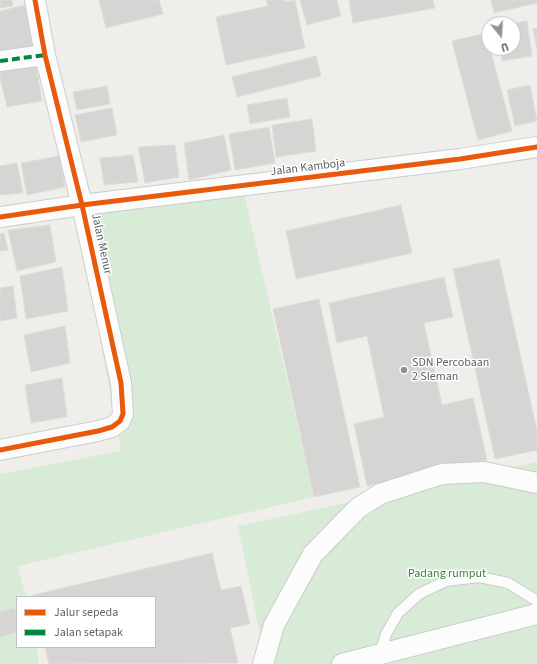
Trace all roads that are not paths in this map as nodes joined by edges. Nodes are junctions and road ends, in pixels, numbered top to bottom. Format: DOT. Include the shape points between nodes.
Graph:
graph roads {
  1 [pos="35,0"];
  2 [pos="45,54"];
  3 [pos="0,61"];
  4 [pos="537,147"];
  5 [pos="82,205"];
  6 [pos="0,217"];
  7 [pos="0,450"];
  8 [pos="537,483"];
  9 [pos="537,601"];
  10 [pos="537,614"];
  11 [pos="380,654"];
  12 [pos="263,664"];
  13 [pos="342,664"];
  1 -- 2 [label="street, Jalan Menur"];
  2 -- 3 [label="street"];
  2 -- 5 [label="street, Jalan Menur"];
  4 -- 5 [label="street, Jalan Kamboja" via="452,160"];
  5 -- 6 [label="street, Jalan Kamboja"];
  5 -- 7 [label="street, Jalan Menur" via="121,383 123,414 120,421 98,431"];
  8 -- 12 [label="street" via="484,472 442,474 380,494 358,508 313,554 274,626"];
  9 -- 11 [label="lane" via="508,583 479,577 446,581 419,594 398,613 386,634"];
  10 -- 11 [label="street"];
  11 -- 13 [label="street"];
}
